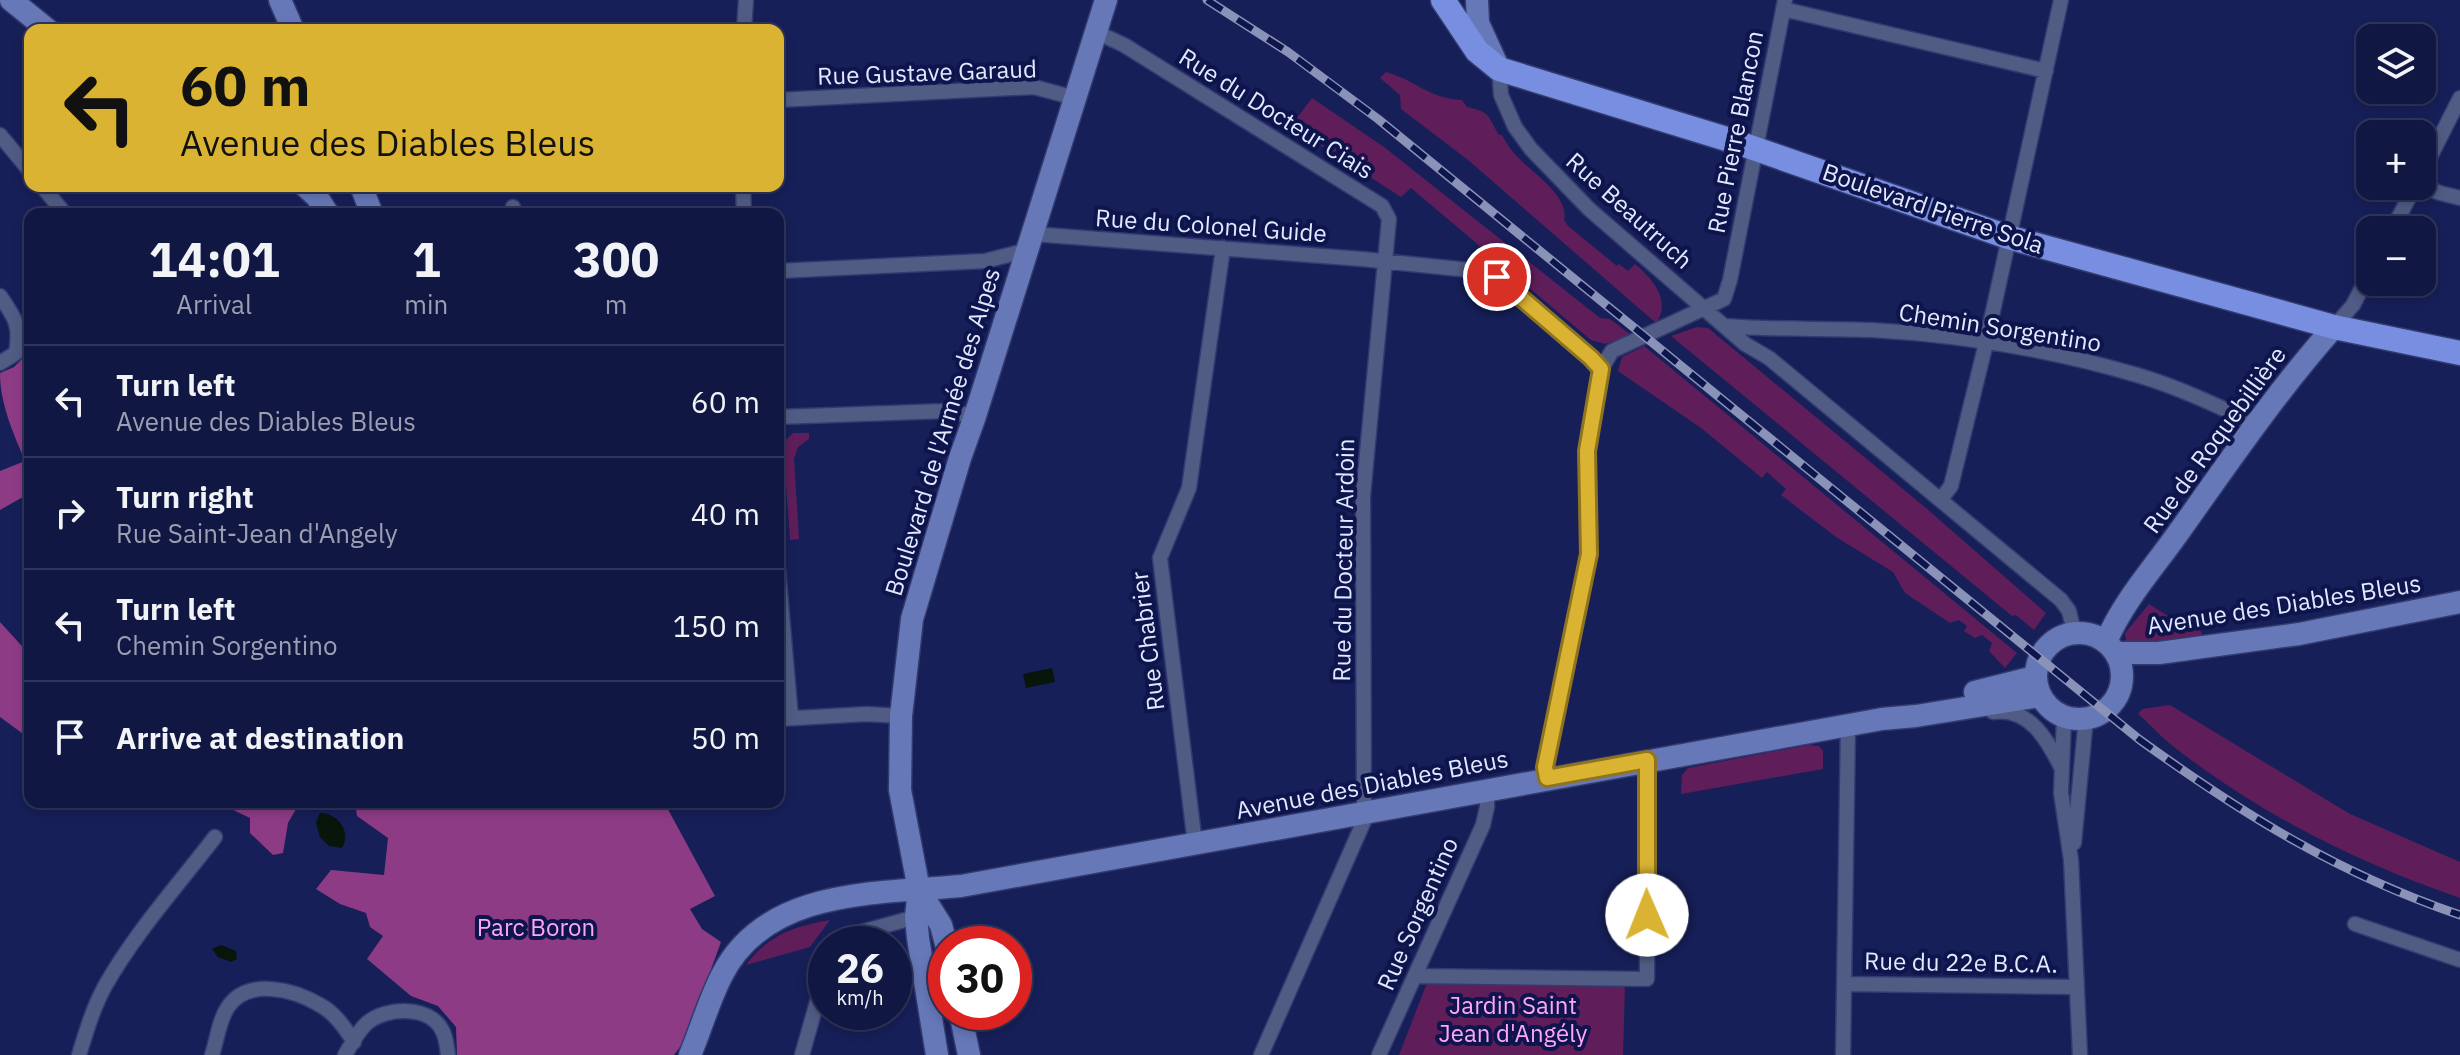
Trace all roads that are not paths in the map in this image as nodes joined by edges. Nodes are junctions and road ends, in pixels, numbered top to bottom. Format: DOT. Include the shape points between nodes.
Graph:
graph roads {
  1 [pos="11,0"];
  2 [pos="280,0"];
  3 [pos="746,0"];
  4 [pos="1106,0"];
  5 [pos="1443,0"];
  6 [pos="1477,0"];
  7 [pos="2061,0"];
  8 [pos="1784,4"];
  9 [pos="41,24"];
  10 [pos="290,24"];
  11 [pos="744,24"];
  12 [pos="1096,32"];
  13 [pos="1499,69"];
  14 [pos="2046,71"];
  15 [pos="1075,98"];
  16 [pos="2460,98"];
  17 [pos="784,100"];
  18 [pos="0,135"];
  19 [pos="2436,145"];
  20 [pos="1754,148"];
  21 [pos="24,164"];
  22 [pos="2436,190"];
  23 [pos="47,192"];
  24 [pos="312,192"];
  25 [pos="2460,198"];
  26 [pos="60,208"];
  27 [pos="324,208"];
  28 [pos="2008,237"];
  29 [pos="1030,242"];
  30 [pos="1223,248"];
  31 [pos="1386,262"];
  32 [pos="784,271"];
  33 [pos="0,296"];
  34 [pos="2358,296"];
  35 [pos="1704,307"];
  36 [pos="1726,326"];
  37 [pos="2334,327"];
  38 [pos="1780,328"];
  39 [pos="1986,343"];
  40 [pos="2460,353"];
  41 [pos="1769,358"];
  42 [pos="0,363"];
  43 [pos="1601,369"];
  44 [pos="975,416"];
  45 [pos="784,417"];
  46 [pos="2256,424"];
  47 [pos="1941,499"];
  48 [pos="2460,602"];
  49 [pos="2074,632"];
  50 [pos="2111,648"];
  51 [pos="2038,686"];
  52 [pos="901,716"];
  53 [pos="784,718"];
  54 [pos="2075,718"];
  55 [pos="1882,719"];
  56 [pos="1848,725"];
  57 [pos="1647,760"];
  58 [pos="2061,767"];
  59 [pos="1547,778"];
  60 [pos="1487,789"];
  61 [pos="1364,812"];
  62 [pos="215,837"];
  63 [pos="1195,844"];
  64 [pos="2071,860"];
  65 [pos="919,890"];
  66 [pos="925,915"];
  67 [pos="2355,924"];
  68 [pos="884,926"];
  69 [pos="933,926"];
  70 [pos="2460,960"];
  71 [pos="1415,976"];
  72 [pos="1846,984"];
  73 [pos="2076,987"];
  74 [pos="809,1030"];
  75 [pos="964,1030"];
  76 [pos="354,1042"];
  77 [pos="79,1055"];
  78 [pos="212,1055"];
  79 [pos="345,1055"];
  80 [pos="448,1055"];
  81 [pos="690,1055"];
  82 [pos="802,1055"];
  83 [pos="937,1055"];
  84 [pos="969,1055"];
  85 [pos="1261,1055"];
  86 [pos="1379,1055"];
  87 [pos="1843,1055"];
  88 [pos="2080,1055"];
  1 -- 9 [label="street"];
  2 -- 10 [label="street"];
  3 -- 11 [label="street"];
  4 -- 12 [label="street, Boulevard de l'Armée des Alpes"];
  5 -- 13 [label="main road, Boulevard Pierre Sola" via="1477,51"];
  6 -- 13 [label="street" via="1478,23"];
  7 -- 14 [label="street"];
  8 -- 14 [label="street"];
  8 -- 20 [label="street, Rue Pierre Blancon"];
  12 -- 15 [label="street, Boulevard de l'Armée des Alpes"];
  12 -- 31 [label="street, Rue du Docteur Ciais" via="1382,206 1389,219"];
  13 -- 20 [label="main road, Boulevard Pierre Sola"];
  13 -- 35 [label="street, Rue Beautruch" via="1504,102 1531,149 1589,209"];
  14 -- 28 [label="street"];
  15 -- 17 [label="street, Rue Gustave Garaud" via="1034,87"];
  15 -- 29 [label="street, Boulevard de l'Armée des Alpes"];
  16 -- 19 [label="street"];
  18 -- 21 [label="street"];
  20 -- 28 [label="main road, Boulevard Pierre Sola"];
  20 -- 35 [label="street, Rue Pierre Blancon" via="1730,280 1724,299"];
  22 -- 25 [label="street"];
  23 -- 26 [label="street"];
  24 -- 27 [label="street"];
  28 -- 37 [label="main road, Boulevard Pierre Sola"];
  28 -- 39 [label="street"];
  29 -- 30 [label="street, Rue du Colonel Guide"];
  29 -- 32 [label="street, Rue du Colonel Guide" via="985,261"];
  29 -- 44 [label="street, Boulevard de l'Armée des Alpes"];
  30 -- 31 [label="street, Rue du Colonel Guide"];
  30 -- 63 [label="street, Rue Chabrier" via="1189,488 1160,558"];
  31 -- 43 [label="street" via="1497,277"];
  31 -- 61 [label="street, Rue du Docteur Ardoin" via="1363,496"];
  33 -- 42 [label="street" via="17,320 19,336 16,353"];
  34 -- 37 [label="street, Rue de Roquebillière"];
  35 -- 36 [label="street, Rue Beautruch"];
  35 -- 43 [label="street" via="1612,351"];
  36 -- 38 [label="street, Chemin Sorgentino"];
  36 -- 41 [label="street, Rue Beautruch"];
  37 -- 40 [label="main road, Boulevard Pierre Sola"];
  37 -- 46 [label="street, Rue de Roquebillière"];
  38 -- 39 [label="street, Chemin Sorgentino"];
  38 -- 41 [label="street" via="1766,342"];
  39 -- 46 [label="street, Chemin Sorgentino" via="2140,376"];
  39 -- 47 [label="street" via="1951,486"];
  41 -- 47 [label="street, Rue Beautruch"];
  43 -- 59 [label="street" via="1587,451 1589,554"];
  44 -- 45 [label="street" via="945,411"];
  44 -- 52 [label="street, Boulevard de l'Armée des Alpes" via="912,619"];
  46 -- 50 [label="street, Rue de Roquebillière" via="2112,628"];
  47 -- 49 [label="street, Rue Beautruch" via="2061,600"];
  48 -- 50 [label="street, Avenue des Diables Bleus" via="2299,634 2159,653"];
  49 -- 50 [label="street"];
  49 -- 51 [label="street" via="2042,652"];
  50 -- 54 [label="street" via="2122,674 2117,697 2109,707"];
  51 -- 54 [label="street" via="2055,712"];
  51 -- 55 [label="street, Avenue des Diables Bleus" via="1916,716"];
  52 -- 53 [label="street"];
  52 -- 65 [label="street, Boulevard de l'Armée des Alpes" via="900,790"];
  54 -- 58 [label="street"];
  54 -- 64 [label="street"];
  55 -- 56 [label="street, Avenue des Diables Bleus"];
  55 -- 58 [label="street, Avenue des Diables Bleus" via="1917,723 2002,710 2038,728"];
  56 -- 57 [label="street, Avenue des Diables Bleus"];
  56 -- 72 [label="street"];
  57 -- 59 [label="street, Avenue des Diables Bleus"];
  57 -- 71 [label="street" via="1647,979"];
  58 -- 64 [label="street"];
  59 -- 60 [label="street, Avenue des Diables Bleus"];
  60 -- 61 [label="street, Avenue des Diables Bleus"];
  60 -- 71 [label="street, Rue Sorgentino" via="1483,825"];
  61 -- 63 [label="street, Avenue des Diables Bleus"];
  61 -- 85 [label="street, Rue du Docteur Ardoin" via="1360,833"];
  62 -- 77 [label="street" via="105,987"];
  63 -- 65 [label="street, Avenue des Diables Bleus"];
  64 -- 73 [label="street"];
  65 -- 66 [label="street"];
  65 -- 81 [label="street, Avenue des Diables Bleus" via="810,905 766,924 749,937 722,975"];
  66 -- 68 [label="street"];
  66 -- 69 [label="street"];
  66 -- 83 [label="street"];
  67 -- 70 [label="street"];
  71 -- 86 [label="street, Rue Sorgentino"];
  72 -- 73 [label="street, Rue du 22e B.C.A."];
  72 -- 87 [label="street"];
  73 -- 88 [label="street"];
  74 -- 82 [label="street"];
  75 -- 84 [label="street"];
  76 -- 78 [label="street" via="322,1005 290,991 262,988 243,993 228,1006"];
  76 -- 79 [label="street"];
  76 -- 80 [label="street" via="366,1024 383,1014 416,1012 432,1018 442,1030"];
}
